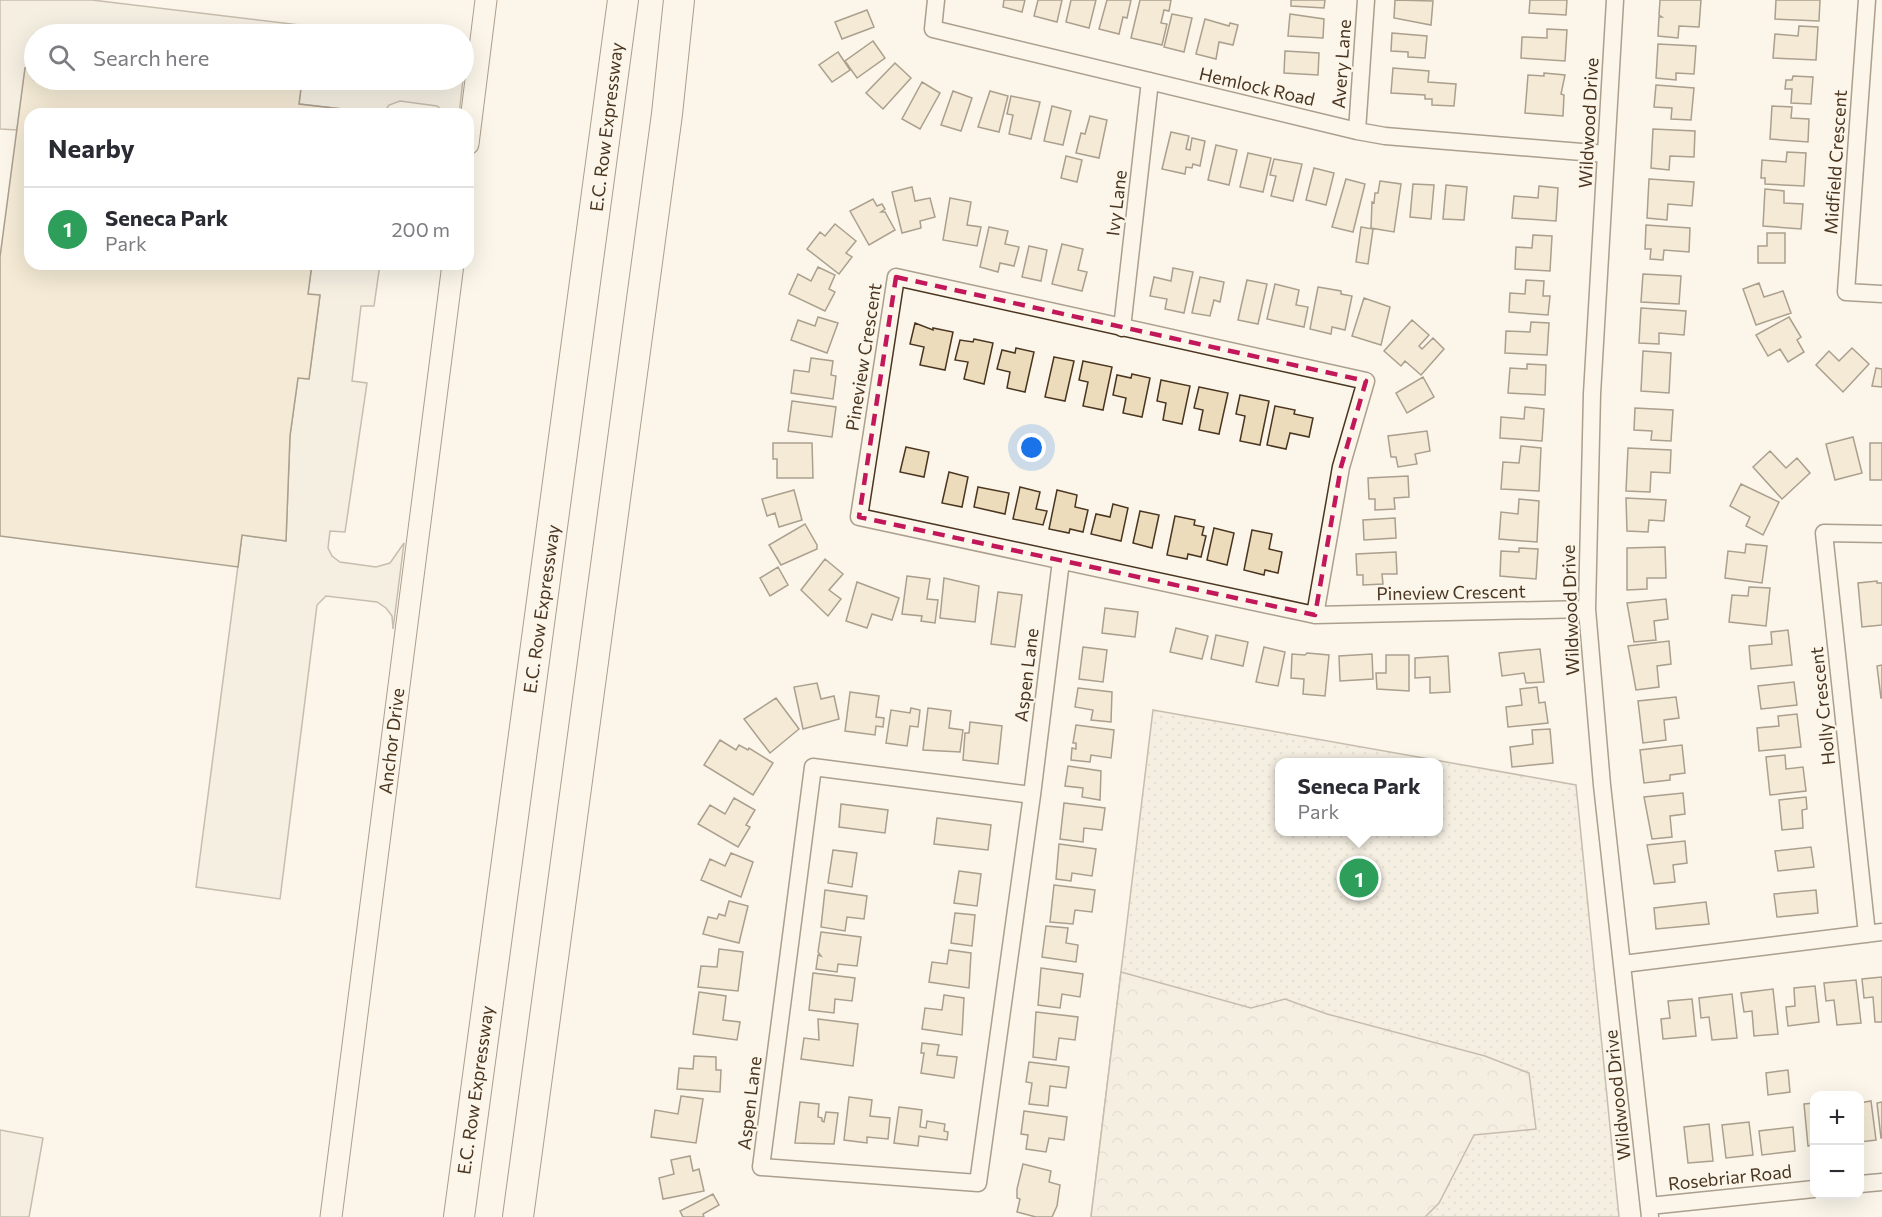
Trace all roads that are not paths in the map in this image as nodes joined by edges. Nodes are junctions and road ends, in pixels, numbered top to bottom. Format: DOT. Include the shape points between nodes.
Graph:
graph roads {
  1 [pos="486,0"];
  2 [pos="623,0"];
  3 [pos="679,0"];
  4 [pos="936,0"];
  5 [pos="1366,0"];
  6 [pos="1615,0"];
  7 [pos="1867,0"];
  8 [pos="1150,81"];
  9 [pos="472,108"];
  10 [pos="1357,131"];
  11 [pos="1606,154"];
  12 [pos="452,270"];
  13 [pos="1882,294"];
  14 [pos="1122,328"];
  15 [pos="1882,534"];
  16 [pos="1061,561"];
  17 [pos="1587,609"];
  18 [pos="1315,615"];
  19 [pos="1032,795"];
  20 [pos="1875,933"];
  21 [pos="1623,964"];
  22 [pos="1882,1182"];
  23 [pos="1864,1184"];
  24 [pos="1810,1190"];
  25 [pos="1650,1211"];
  26 [pos="331,1217"];
  27 [pos="459,1217"];
  28 [pos="518,1217"];
  1 -- 9 [label="street"];
  2 -- 27 [label="highway, E.C. Row Expressway"];
  3 -- 28 [label="highway" via="667,114"];
  4 -- 8 [label="street, Hemlock Road" via="933,29"];
  5 -- 10 [label="street, Avery Lane"];
  6 -- 11 [label="street, Wildwood Drive"];
  7 -- 13 [label="street, Midfield Crescent" via="1846,292"];
  8 -- 10 [label="street, Hemlock Road"];
  8 -- 14 [label="street, Ivy Lane"];
  10 -- 11 [label="street, Hemlock Road"];
  11 -- 17 [label="street, Wildwood Drive" via="1592,394"];
  12 -- 26 [label="street, Anchor Drive"];
  14 -- 16 [label="street, Pineview Crescent" via="896,277 859,517"];
  14 -- 18 [label="street, Pineview Crescent" via="1366,381 1341,467"];
  15 -- 20 [label="street, Holly Crescent" via="1824,533"];
  16 -- 18 [label="street, Pineview Crescent"];
  16 -- 19 [label="street, Aspen Lane"];
  17 -- 18 [label="street, Pineview Crescent"];
  17 -- 21 [label="street, Wildwood Drive"];
  19 -- 19 [label="street, Aspen Lane" via="813,767 761,1167 978,1183"];
  20 -- 21 [label="street, Holly Crescent"];
  21 -- 25 [label="street, Wildwood Drive"];
  22 -- 23 [label="street"];
  24 -- 25 [label="street, Rosebriar Road"];
}
